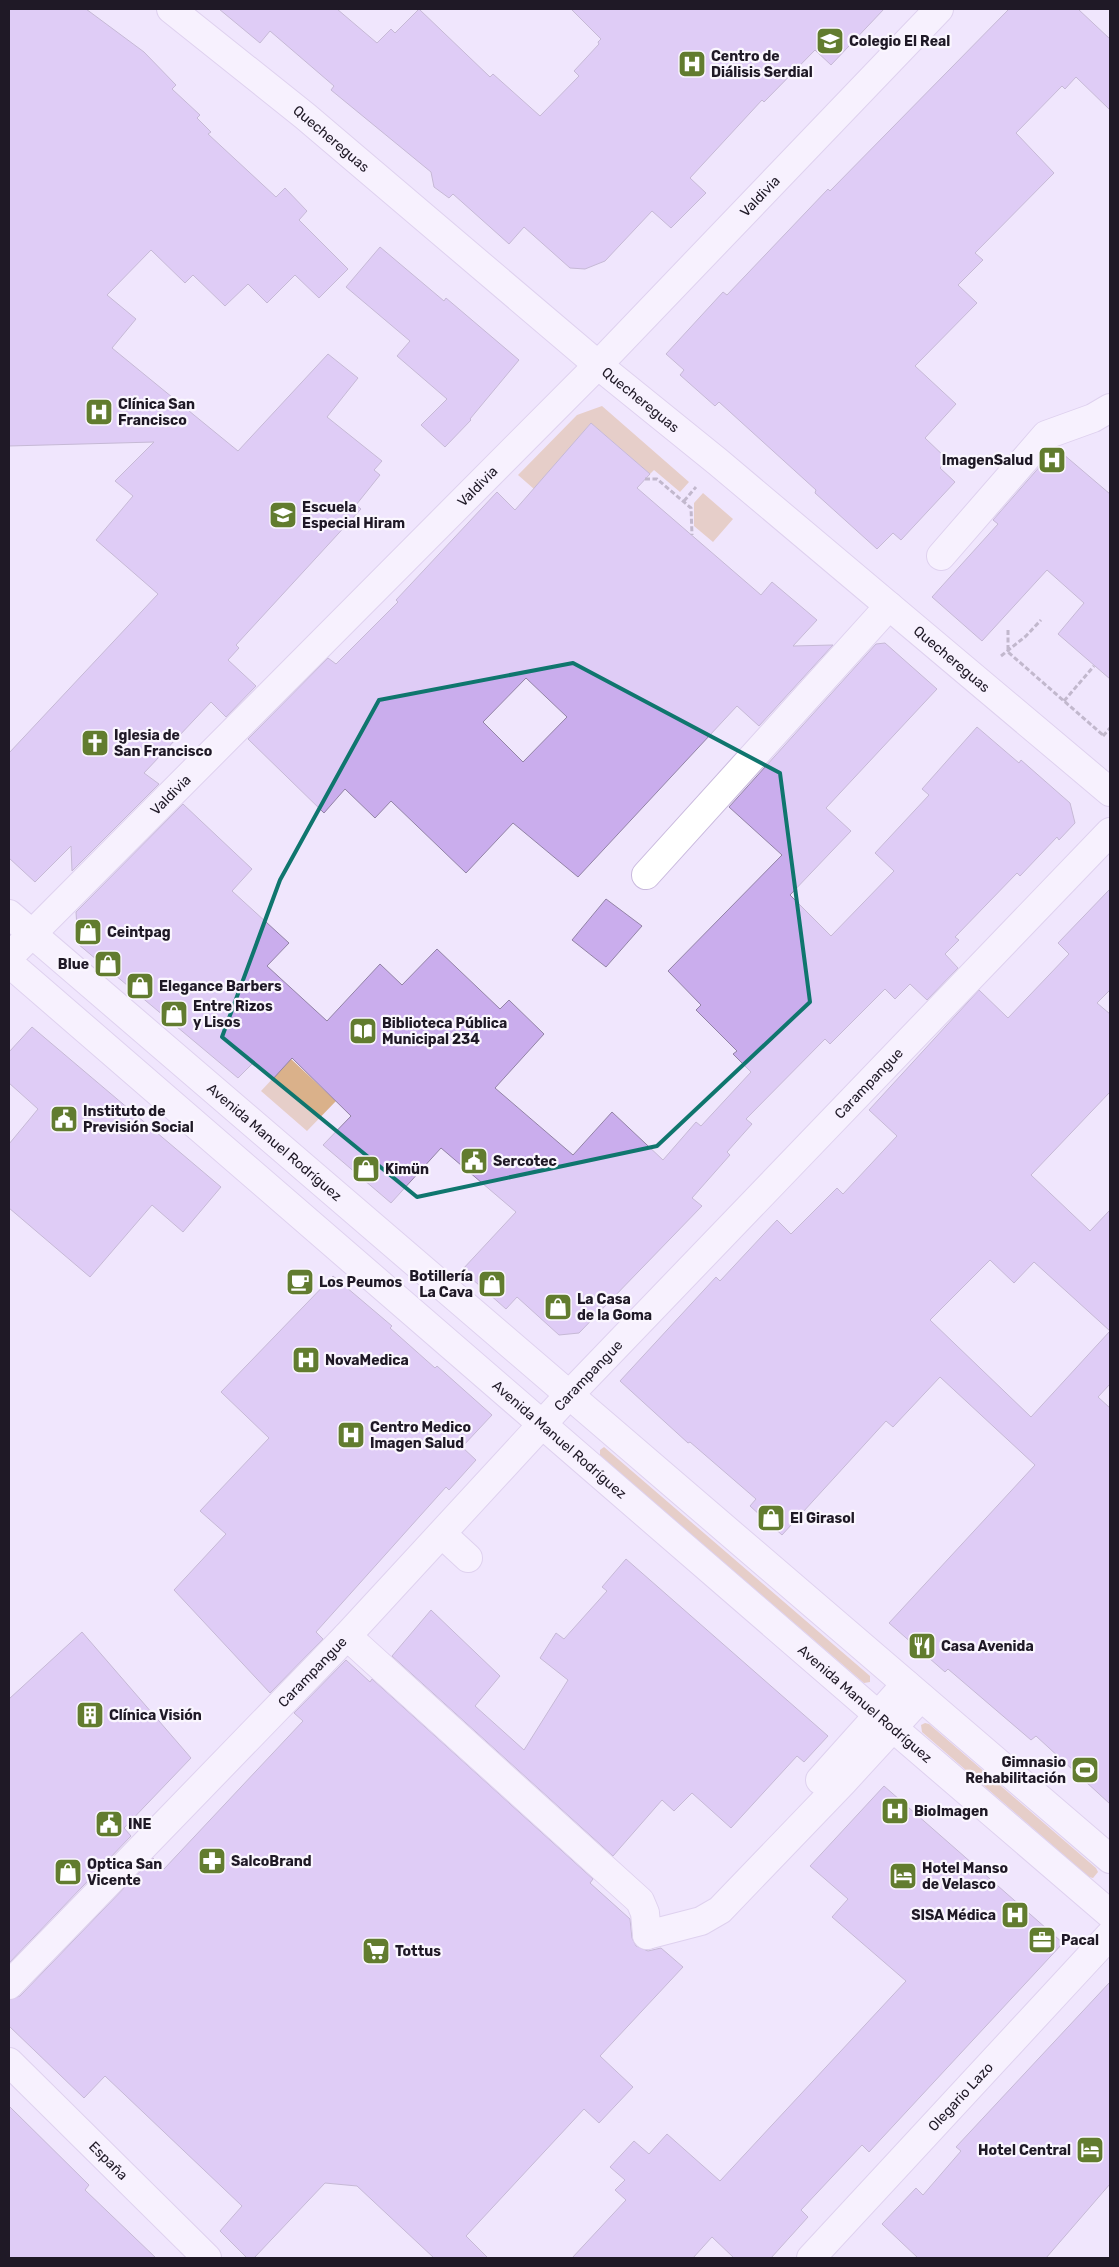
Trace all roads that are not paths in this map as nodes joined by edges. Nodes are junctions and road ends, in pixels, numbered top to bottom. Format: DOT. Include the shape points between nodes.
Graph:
graph roads {
  1 [pos="171,9"];
  2 [pos="939,9"];
  3 [pos="598,365"];
  4 [pos="1110,408"];
  5 [pos="941,556"];
  6 [pos="889,606"];
  7 [pos="1110,792"];
  8 [pos="1110,832"];
  9 [pos="646,875"];
  10 [pos="9,914"];
  11 [pos="32,934"];
  12 [pos="9,957"];
  13 [pos="9,963"];
  14 [pos="570,1394"];
  15 [pos="542,1425"];
  16 [pos="442,1534"];
  17 [pos="468,1558"];
  18 [pos="347,1636"];
  19 [pos="913,1691"];
  20 [pos="885,1722"];
  21 [pos="1110,1859"];
  22 [pos="1110,1914"];
  23 [pos="1110,1934"];
  24 [pos="9,1986"];
  25 [pos="9,2062"];
  26 [pos="208,2258"];
  27 [pos="811,2258"];
  1 -- 3 [label="street, Quechereguas" via="304,116"];
  2 -- 3 [label="street, Valdivia"];
  3 -- 6 [label="street, Quechereguas"];
  3 -- 11 [label="street, Valdivia" via="215,764"];
  4 -- 5 [label="street" via="1093,418 1046,435"];
  6 -- 7 [label="street, Quechereguas"];
  6 -- 9 [label="street"];
  8 -- 14 [label="street, Carampangue"];
  10 -- 11 [label="street, Avenida Manuel Rodríguez"];
  11 -- 12 [label="street, Valdivia"];
  11 -- 14 [label="street, Avenida Manuel Rodríguez"];
  13 -- 15 [label="street, Avenida Manuel Rodríguez"];
  14 -- 15 [label="street, Carampangue"];
  14 -- 19 [label="street, Avenida Manuel Rodríguez"];
  15 -- 16 [label="street, Carampangue"];
  15 -- 20 [label="street, Avenida Manuel Rodríguez"];
  16 -- 17 [label="street"];
  16 -- 18 [label="street, Carampangue"];
  18 -- 20 [label="street" via="640,1901 645,1912 647,1935 678,1920 721,1886"];
  18 -- 24 [label="street, Carampangue"];
  19 -- 20 [label="street"];
  19 -- 21 [label="street, Avenida Manuel Rodríguez"];
  20 -- 22 [label="street, Avenida Manuel Rodríguez"];
  23 -- 27 [label="street, Olegario Lazo"];
  25 -- 26 [label="street, España"];
}
